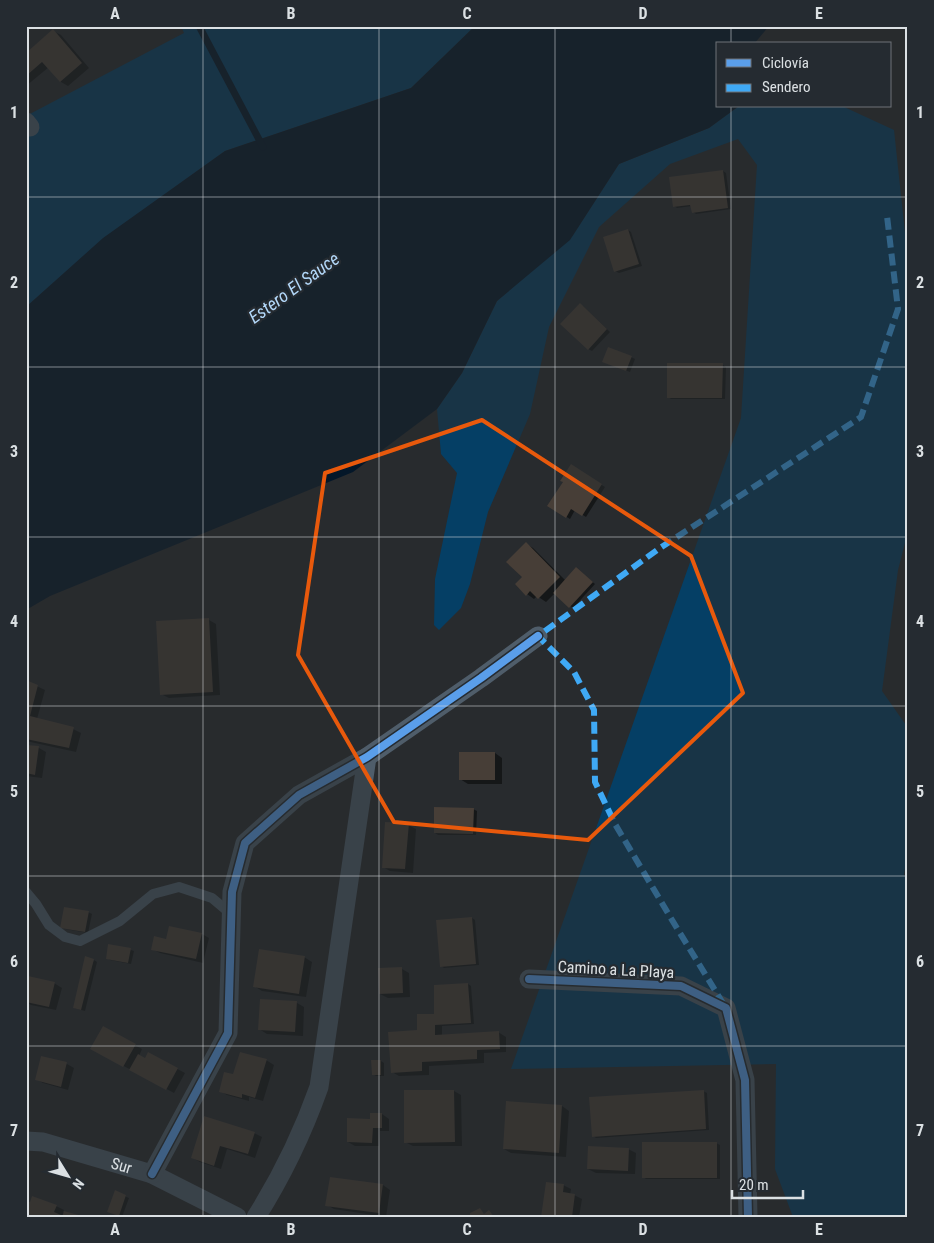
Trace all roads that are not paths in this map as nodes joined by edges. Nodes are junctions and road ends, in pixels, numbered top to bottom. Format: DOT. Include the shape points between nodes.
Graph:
graph roads {
  1 [pos="538,636"];
  2 [pos="367,757"];
  3 [pos="26,892"];
  4 [pos="232,915"];
  5 [pos="529,979"];
  6 [pos="26,1141"];
  7 [pos="152,1174"];
  8 [pos="237,1217"];
  9 [pos="256,1217"];
  10 [pos="748,1217"];
  1 -- 2 [label="street"];
  2 -- 4 [label="street" via="300,795 245,843 232,892"];
  2 -- 9 [label="street" via="319,1087 278,1180"];
  3 -- 4 [label="lane" via="49,925 65,937 80,941 120,920 153,894 179,887 212,898"];
  4 -- 7 [label="street" via="228,1033"];
  5 -- 10 [label="street, Camino a La Playa" via="680,986 726,1008 745,1080"];
  6 -- 7 [label="street, Sur" via="43,1142"];
  7 -- 8 [label="street, Sur"];
}
